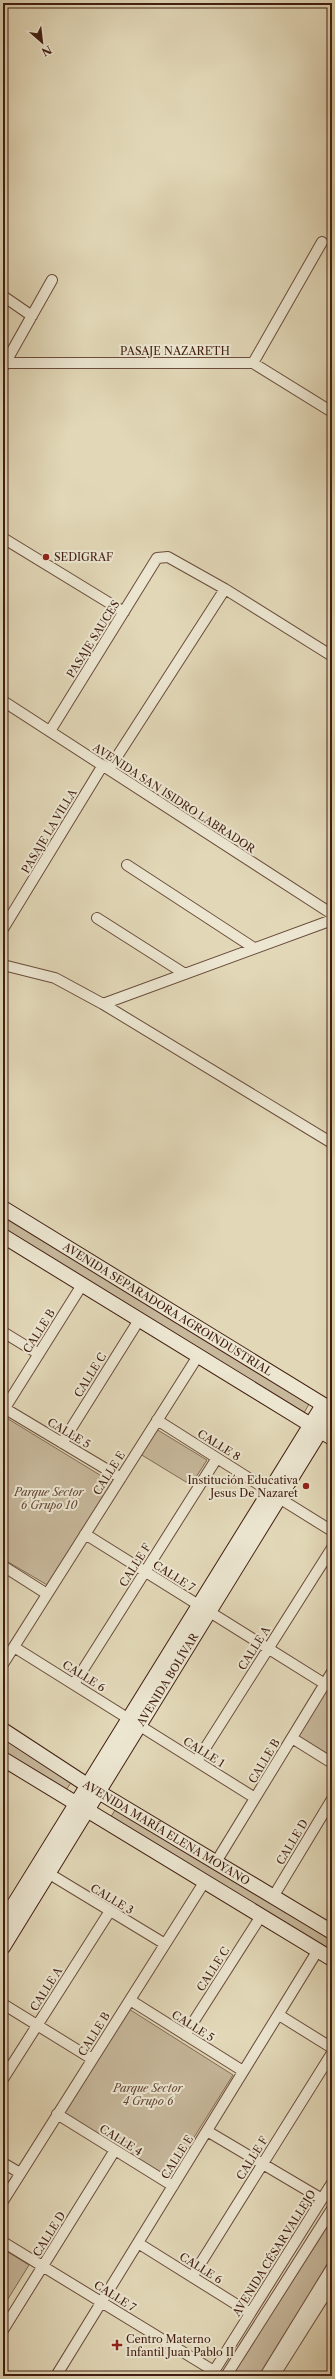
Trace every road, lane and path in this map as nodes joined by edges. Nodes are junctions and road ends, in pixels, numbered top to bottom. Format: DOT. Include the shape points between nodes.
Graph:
graph roads {
  1 [pos="322,242"];
  2 [pos="52,280"];
  3 [pos="3,296"];
  4 [pos="32,316"];
  5 [pos="253,363"];
  6 [pos="4,365"];
  7 [pos="332,412"];
  8 [pos="3,538"];
  9 [pos="225,588"];
  10 [pos="124,612"];
  11 [pos="332,656"];
  12 [pos="3,701"];
  13 [pos="50,732"];
  14 [pos="106,767"];
  15 [pos="127,865"];
  16 [pos="332,914"];
  17 [pos="97,918"];
  18 [pos="332,920"];
  19 [pos="3,929"];
  20 [pos="254,948"];
  21 [pos="3,965"];
  22 [pos="185,974"];
  23 [pos="104,1004"];
  24 [pos="332,1143"];
  25 [pos="3,1208"];
  26 [pos="3,1236"];
  27 [pos="82,1284"];
  28 [pos="139,1320"];
  29 [pos="3,1332"];
  30 [pos="38,1354"];
  31 [pos="198,1356"];
  32 [pos="4,1409"];
  33 [pos="329,1409"];
  34 [pos="157,1420"];
  35 [pos="321,1431"];
  36 [pos="62,1443"];
  37 [pos="217,1458"];
  38 [pos="120,1478"];
  39 [pos="274,1494"];
  40 [pos="332,1531"];
  41 [pos="85,1534"];
  42 [pos="332,1548"];
  43 [pos="3,1566"];
  44 [pos="145,1572"];
  45 [pos="47,1594"];
  46 [pos="205,1610"];
  47 [pos="14,1647"];
  48 [pos="268,1649"];
  49 [pos="3,1664"];
  50 [pos="332,1672"];
  51 [pos="74,1684"];
  52 [pos="325,1684"];
  53 [pos="135,1723"];
  54 [pos="3,1730"];
  55 [pos="292,1738"];
  56 [pos="3,1759"];
  57 [pos="197,1761"];
  58 [pos="332,1763"];
  59 [pos="93,1788"];
  60 [pos="255,1798"];
  61 [pos="332,1799"];
  62 [pos="80,1807"];
  63 [pos="216,1862"];
  64 [pos="48,1873"];
  65 [pos="205,1881"];
  66 [pos="273,1897"];
  67 [pos="110,1911"];
  68 [pos="261,1916"];
  69 [pos="3,1922"];
  70 [pos="332,1931"];
  71 [pos="165,1944"];
  72 [pos="3,1947"];
  73 [pos="318,1950"];
  74 [pos="332,1959"];
  75 [pos="130,2000"];
  76 [pos="3,2004"];
  77 [pos="279,2015"];
  78 [pos="37,2025"];
  79 [pos="185,2035"];
  80 [pos="332,2048"];
  81 [pos="332,2053"];
  82 [pos="92,2059"];
  83 [pos="243,2071"];
  84 [pos="3,2079"];
  85 [pos="58,2114"];
  86 [pos="207,2131"];
  87 [pos="115,2150"];
  88 [pos="3,2163"];
  89 [pos="262,2164"];
  90 [pos="20,2174"];
  91 [pos="332,2183"];
  92 [pos="172,2186"];
  93 [pos="322,2199"];
  94 [pos="3,2201"];
  95 [pos="332,2209"];
  96 [pos="3,2242"];
  97 [pos="138,2243"];
  98 [pos="43,2266"];
  99 [pos="332,2267"];
  100 [pos="192,2277"];
  101 [pos="332,2284"];
  102 [pos="102,2302"];
  103 [pos="250,2313"];
  104 [pos="4,2326"];
  105 [pos="213,2374"];
  106 [pos="56,2376"];
  107 [pos="226,2376"];
  108 [pos="265,2376"];
  109 [pos="274,2376"];
  1 -- 5 [label="street"];
  2 -- 4 [label="street"];
  3 -- 4 [label="street"];
  4 -- 6 [label="street"];
  5 -- 6 [label="street, PASAJE NAZARETH"];
  5 -- 7 [label="street"];
  8 -- 10 [label="street"];
  9 -- 10 [label="street, PASAJE SAUCES" via="168,557 157,558"];
  9 -- 11 [label="street"];
  9 -- 14 [label="street, PASAJE LA VILLA"];
  10 -- 13 [label="street, PASAJE SAUCES"];
  12 -- 13 [label="street, AVENIDA SAN ISIDRO LABRADOR"];
  13 -- 14 [label="street, AVENIDA SAN ISIDRO LABRADOR"];
  14 -- 16 [label="street, AVENIDA SAN ISIDRO LABRADOR"];
  14 -- 19 [label="street, PASAJE LA VILLA"];
  15 -- 20 [label="street"];
  17 -- 22 [label="street"];
  18 -- 20 [label="street"];
  20 -- 22 [label="street"];
  21 -- 23 [label="street" via="55,978"];
  22 -- 23 [label="street"];
  23 -- 24 [label="street"];
  25 -- 33 [label="street, AVENIDA SEPARADORA AGROINDUSTRIAL"];
  26 -- 27 [label="street, AVENIDA SEPARADORA AGROINDUSTRIAL"];
  27 -- 28 [label="street, AVENIDA SEPARADORA AGROINDUSTRIAL"];
  27 -- 30 [label="street, CALLE B"];
  28 -- 31 [label="street, AVENIDA SEPARADORA AGROINDUSTRIAL"];
  28 -- 36 [label="street, CALLE C"];
  29 -- 30 [label="street"];
  30 -- 32 [label="street, CALLE B"];
  31 -- 34 [label="street, CALLE E"];
  31 -- 35 [label="street, AVENIDA SEPARADORA AGROINDUSTRIAL"];
  32 -- 36 [label="street, CALLE 5"];
  33 -- 35 [label="street, AVENIDA BOLÍVAR"];
  34 -- 37 [label="street, CALLE 8"];
  34 -- 38 [label="street, CALLE E"];
  35 -- 39 [label="street, AVENIDA BOLÍVAR"];
  36 -- 38 [label="street, CALLE 5"];
  37 -- 39 [label="street, CALLE 8"];
  37 -- 44 [label="street, CALLE F"];
  38 -- 41 [label="street, CALLE E"];
  39 -- 40 [label="street"];
  39 -- 46 [label="street, AVENIDA BOLÍVAR"];
  41 -- 44 [label="street, CALLE 7"];
  41 -- 45 [label="street, CALLE E"];
  42 -- 48 [label="street, CALLE A"];
  43 -- 45 [label="street"];
  44 -- 46 [label="street, CALLE 7"];
  44 -- 51 [label="street, CALLE F"];
  45 -- 47 [label="street, CALLE E"];
  46 -- 48 [label="street, CALLE 7"];
  46 -- 53 [label="street, AVENIDA BOLÍVAR"];
  47 -- 49 [label="street, CALLE E"];
  47 -- 51 [label="street, CALLE 6"];
  48 -- 52 [label="street, CALLE 7"];
  48 -- 57 [label="street, CALLE A"];
  50 -- 52 [label="street, CALLE B"];
  51 -- 53 [label="street, CALLE 6"];
  52 -- 55 [label="street, CALLE B"];
  53 -- 57 [label="street, CALLE 1"];
  53 -- 59 [label="street, AVENIDA BOLÍVAR"];
  54 -- 59 [label="street, AVENIDA MARÍA ELENA MOYANO"];
  55 -- 58 [label="street"];
  55 -- 60 [label="street, CALLE B"];
  56 -- 62 [label="street, AVENIDA MARÍA ELENA MOYANO"];
  57 -- 60 [label="street, CALLE 1"];
  59 -- 62 [label="street, AVENIDA BOLÍVAR"];
  59 -- 63 [label="street, AVENIDA MARÍA ELENA MOYANO"];
  60 -- 63 [label="street, CALLE B"];
  61 -- 66 [label="street, CALLE D"];
  62 -- 64 [label="street, AVENIDA BOLÍVAR"];
  62 -- 65 [label="street, AVENIDA MARÍA ELENA MOYANO"];
  62 -- 69 [label="street, AVENIDA BOLÍVAR"];
  63 -- 66 [label="street, AVENIDA MARÍA ELENA MOYANO"];
  64 -- 67 [label="street, CALLE 3"];
  64 -- 72 [label="street, AVENIDA BOLÍVAR"];
  65 -- 68 [label="street, AVENIDA MARÍA ELENA MOYANO"];
  65 -- 71 [label="street, CALLE B"];
  66 -- 70 [label="street, AVENIDA MARÍA ELENA MOYANO"];
  67 -- 71 [label="street, CALLE 3"];
  67 -- 78 [label="street, CALLE A"];
  68 -- 73 [label="street, AVENIDA MARÍA ELENA MOYANO"];
  68 -- 79 [label="street, CALLE C"];
  71 -- 75 [label="street, CALLE B"];
  73 -- 74 [label="street, AVENIDA MARÍA ELENA MOYANO"];
  73 -- 77 [label="street, CALLE E"];
  75 -- 79 [label="street, CALLE 5"];
  75 -- 82 [label="street, CALLE B"];
  76 -- 78 [label="street"];
  77 -- 80 [label="street"];
  77 -- 83 [label="street, CALLE E"];
  78 -- 82 [label="street"];
  78 -- 84 [label="street, CALLE A"];
  79 -- 83 [label="street, CALLE 5"];
  81 -- 89 [label="street, CALLE F"];
  82 -- 85 [label="street, CALLE B"];
  83 -- 86 [label="street, CALLE E"];
  85 -- 87 [label="street, CALLE 4"];
  85 -- 90 [label="street, CALLE B"];
  86 -- 89 [label="street"];
  86 -- 92 [label="street, CALLE E"];
  87 -- 92 [label="street, CALLE 4"];
  87 -- 98 [label="street, CALLE D"];
  88 -- 90 [label="street"];
  89 -- 93 [label="street"];
  89 -- 100 [label="street, CALLE F"];
  90 -- 94 [label="street, CALLE B"];
  91 -- 93 [label="street, AVENIDA CÉSAR VALLEJO"];
  92 -- 97 [label="street, CALLE E"];
  93 -- 103 [label="street, AVENIDA CÉSAR VALLEJO"];
  95 -- 107 [label="street"];
  96 -- 98 [label="street, CALLE 7"];
  97 -- 100 [label="street, CALLE 6"];
  97 -- 102 [label="street, CALLE E"];
  98 -- 102 [label="street, CALLE 7"];
  98 -- 104 [label="street, CALLE D"];
  99 -- 108 [label="street"];
  100 -- 103 [label="street, CALLE 6"];
  101 -- 109 [label="street"];
  102 -- 105 [label="street, CALLE 7"];
  102 -- 106 [label="street, CALLE E"];
  103 -- 105 [label="street, AVENIDA CÉSAR VALLEJO"];
}
